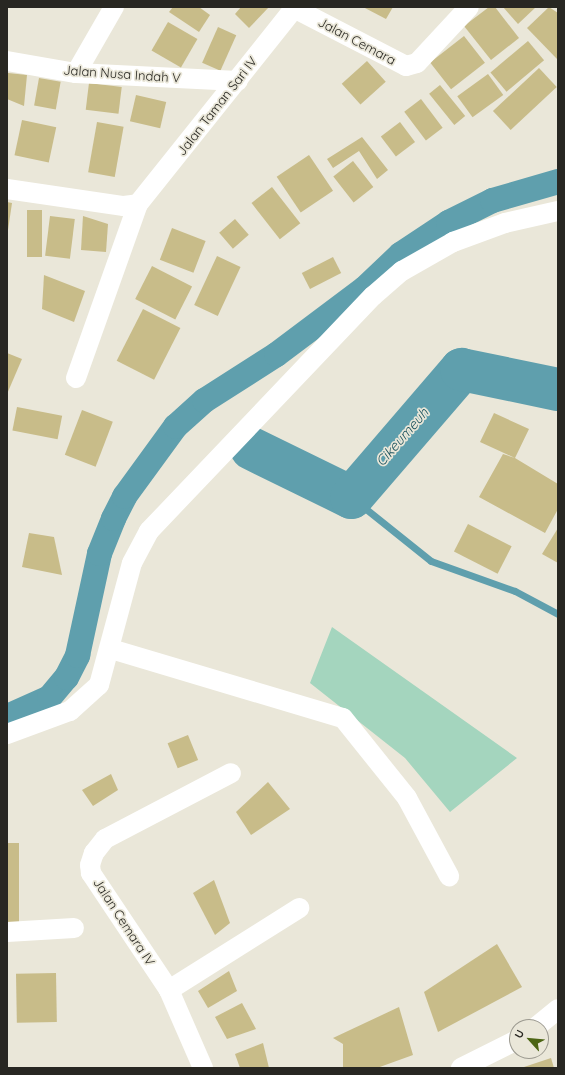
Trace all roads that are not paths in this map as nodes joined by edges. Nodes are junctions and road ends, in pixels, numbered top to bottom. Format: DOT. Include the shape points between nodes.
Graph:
graph roads {
  1 [pos="114,7"];
  2 [pos="295,7"];
  3 [pos="469,7"];
  4 [pos="7,61"];
  5 [pos="76,73"];
  6 [pos="238,81"];
  7 [pos="7,189"];
  8 [pos="138,204"];
  9 [pos="558,211"];
  10 [pos="76,378"];
  11 [pos="111,649"];
  12 [pos="7,734"];
  13 [pos="231,773"];
  14 [pos="449,876"];
  15 [pos="299,908"];
  16 [pos="74,928"];
  17 [pos="7,932"];
  18 [pos="169,990"];
  19 [pos="558,1008"];
  20 [pos="545,1019"];
  21 [pos="509,1044"];
  22 [pos="203,1068"];
  23 [pos="461,1068"];
  1 -- 5 [label="street"];
  2 -- 3 [label="street, Jalan Cemara" via="406,66 417,63"];
  2 -- 6 [label="street, Jalan Taman Sari IV"];
  4 -- 5 [label="street, Jalan Nusa Indah V"];
  5 -- 6 [label="street, Jalan Nusa Indah V"];
  6 -- 8 [label="street, Jalan Taman Sari IV"];
  7 -- 8 [label="street" via="124,206"];
  8 -- 10 [label="street, Jalan Taman Sari IV"];
  9 -- 11 [label="street" via="505,223 453,242 402,271 373,296 149,531 132,563"];
  11 -- 12 [label="street" via="99,685 89,696 70,710"];
  11 -- 14 [label="street" via="343,718 407,798"];
  13 -- 18 [label="street, Jalan Cemara IV" via="105,840 94,853 92,873"];
  15 -- 18 [label="street"];
  16 -- 17 [label="street"];
  18 -- 22 [label="street, Jalan Cemara IV"];
  19 -- 20 [label="street"];
  21 -- 23 [label="street"];
}
